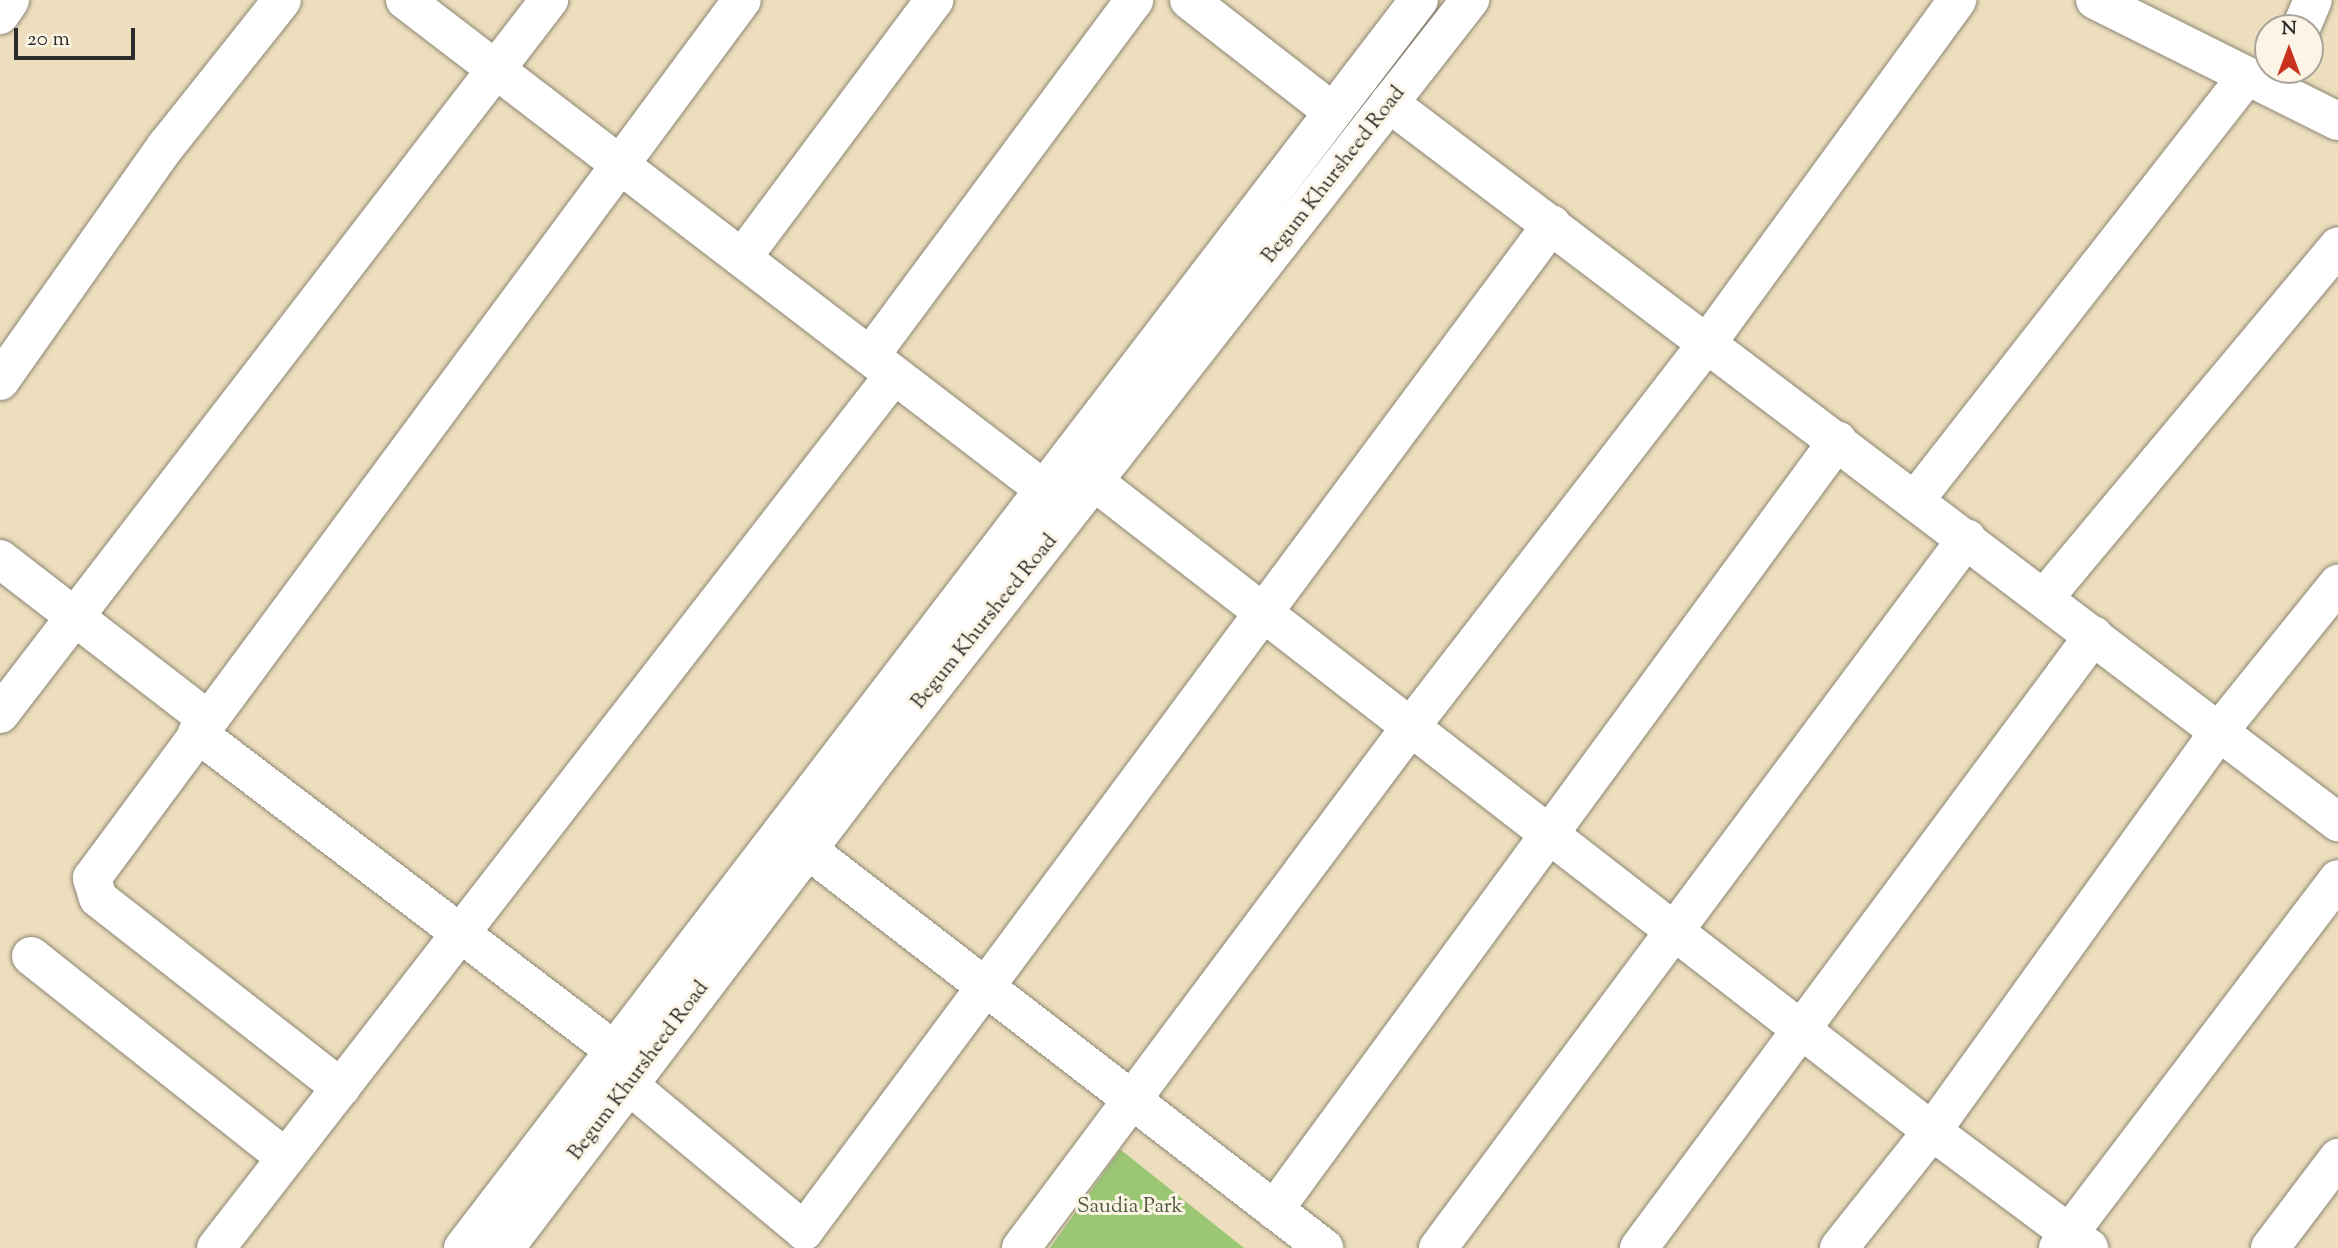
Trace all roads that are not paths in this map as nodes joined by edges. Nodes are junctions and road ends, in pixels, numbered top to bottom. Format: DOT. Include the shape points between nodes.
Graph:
graph roads {
  1 [pos="10,0"];
  2 [pos="282,0"];
  3 [pos="405,0"];
  4 [pos="549,0"];
  5 [pos="742,0"];
  6 [pos="934,0"];
  7 [pos="1134,0"];
  8 [pos="1189,0"];
  9 [pos="1419,0"];
  10 [pos="1470,0"];
  11 [pos="1957,0"];
  12 [pos="2095,0"];
  13 [pos="2133,8"];
  14 [pos="0,15"];
  15 [pos="497,70"];
  16 [pos="2254,71"];
  17 [pos="2262,84"];
  18 [pos="2277,84"];
  19 [pos="1389,103"];
  20 [pos="1333,111"];
  21 [pos="2338,121"];
  22 [pos="620,164"];
  23 [pos="1552,224"];
  24 [pos="2338,246"];
  25 [pos="742,258"];
  26 [pos="1708,342"];
  27 [pos="882,365"];
  28 [pos="0,381"];
  29 [pos="1838,440"];
  30 [pos="1096,483"];
  31 [pos="1046,491"];
  32 [pos="1916,499"];
  33 [pos="1967,538"];
  34 [pos="0,559"];
  35 [pos="2338,584"];
  36 [pos="2045,597"];
  37 [pos="1264,612"];
  38 [pos="76,616"];
  39 [pos="2094,635"];
  40 [pos="0,714"];
  41 [pos="1412,725"];
  42 [pos="202,726"];
  43 [pos="2220,730"];
  44 [pos="2338,822"];
  45 [pos="1550,834"];
  46 [pos="807,850"];
  47 [pos="2338,879"];
  48 [pos="1675,931"];
  49 [pos="461,933"];
  50 [pos="31,956"];
  51 [pos="986,986"];
  52 [pos="1801,1029"];
  53 [pos="622,1068"];
  54 [pos="341,1088"];
  55 [pos="1130,1097"];
  56 [pos="1932,1131"];
  57 [pos="286,1158"];
  58 [pos="2338,1158"];
  59 [pos="1275,1210"];
  60 [pos="2072,1243"];
  61 [pos="216,1248"];
  62 [pos="463,1248"];
  63 [pos="505,1248"];
  64 [pos="1021,1248"];
  65 [pos="1324,1248"];
  66 [pos="1438,1248"];
  67 [pos="1639,1248"];
  68 [pos="1839,1248"];
  69 [pos="2270,1248"];
  1 -- 14 [label="street"];
  2 -- 28 [label="street" via="166,146"];
  3 -- 15 [label="street"];
  4 -- 15 [label="street"];
  5 -- 22 [label="street"];
  6 -- 25 [label="street"];
  7 -- 27 [label="street"];
  8 -- 20 [label="street"];
  9 -- 20 [label="street, Begum Khursheed Road"];
  10 -- 19 [label="street, Begum Khursheed Road"];
  11 -- 26 [label="street"];
  12 -- 13 [label="street"];
  13 -- 16 [label="street"];
  15 -- 22 [label="street"];
  15 -- 38 [label="street"];
  17 -- 32 [label="street"];
  18 -- 21 [label="street"];
  19 -- 23 [label="street"];
  19 -- 30 [label="street, Begum Khursheed Road"];
  20 -- 31 [label="street, Begum Khursheed Road"];
  22 -- 25 [label="street"];
  22 -- 42 [label="street"];
  23 -- 26 [label="street"];
  23 -- 37 [label="street"];
  24 -- 36 [label="street"];
  25 -- 27 [label="street"];
  26 -- 29 [label="street"];
  26 -- 41 [label="street"];
  27 -- 31 [label="street"];
  27 -- 49 [label="street"];
  29 -- 32 [label="street"];
  29 -- 45 [label="street"];
  30 -- 37 [label="street"];
  30 -- 46 [label="street, Begum Khursheed Road"];
  31 -- 53 [label="street, Begum Khursheed Road"];
  32 -- 33 [label="street"];
  33 -- 36 [label="street"];
  33 -- 48 [label="street"];
  34 -- 38 [label="street"];
  35 -- 43 [label="street"];
  36 -- 39 [label="street"];
  37 -- 41 [label="street"];
  37 -- 51 [label="street"];
  38 -- 40 [label="street"];
  38 -- 42 [label="street"];
  39 -- 43 [label="street"];
  39 -- 52 [label="street"];
  41 -- 45 [label="street"];
  41 -- 55 [label="street"];
  42 -- 49 [label="street"];
  42 -- 54 [label="street" via="96,868 93,887 98,898"];
  43 -- 44 [label="street"];
  43 -- 56 [label="street"];
  45 -- 48 [label="street"];
  45 -- 59 [label="street"];
  46 -- 51 [label="street"];
  46 -- 53 [label="street, Begum Khursheed Road"];
  47 -- 60 [label="street"];
  48 -- 52 [label="street"];
  48 -- 66 [label="street"];
  49 -- 53 [label="street"];
  49 -- 54 [label="street"];
  50 -- 57 [label="street"];
  51 -- 53 [label="street" via="804,1231"];
  51 -- 55 [label="street"];
  52 -- 56 [label="street"];
  52 -- 67 [label="street"];
  53 -- 62 [label="street, Begum Khursheed Road"];
  53 -- 63 [label="street, Begum Khursheed Road"];
  54 -- 57 [label="street"];
  55 -- 59 [label="street"];
  55 -- 64 [label="street"];
  56 -- 60 [label="street"];
  56 -- 68 [label="street"];
  57 -- 61 [label="street"];
  58 -- 69 [label="street"];
  59 -- 65 [label="street"];
}
